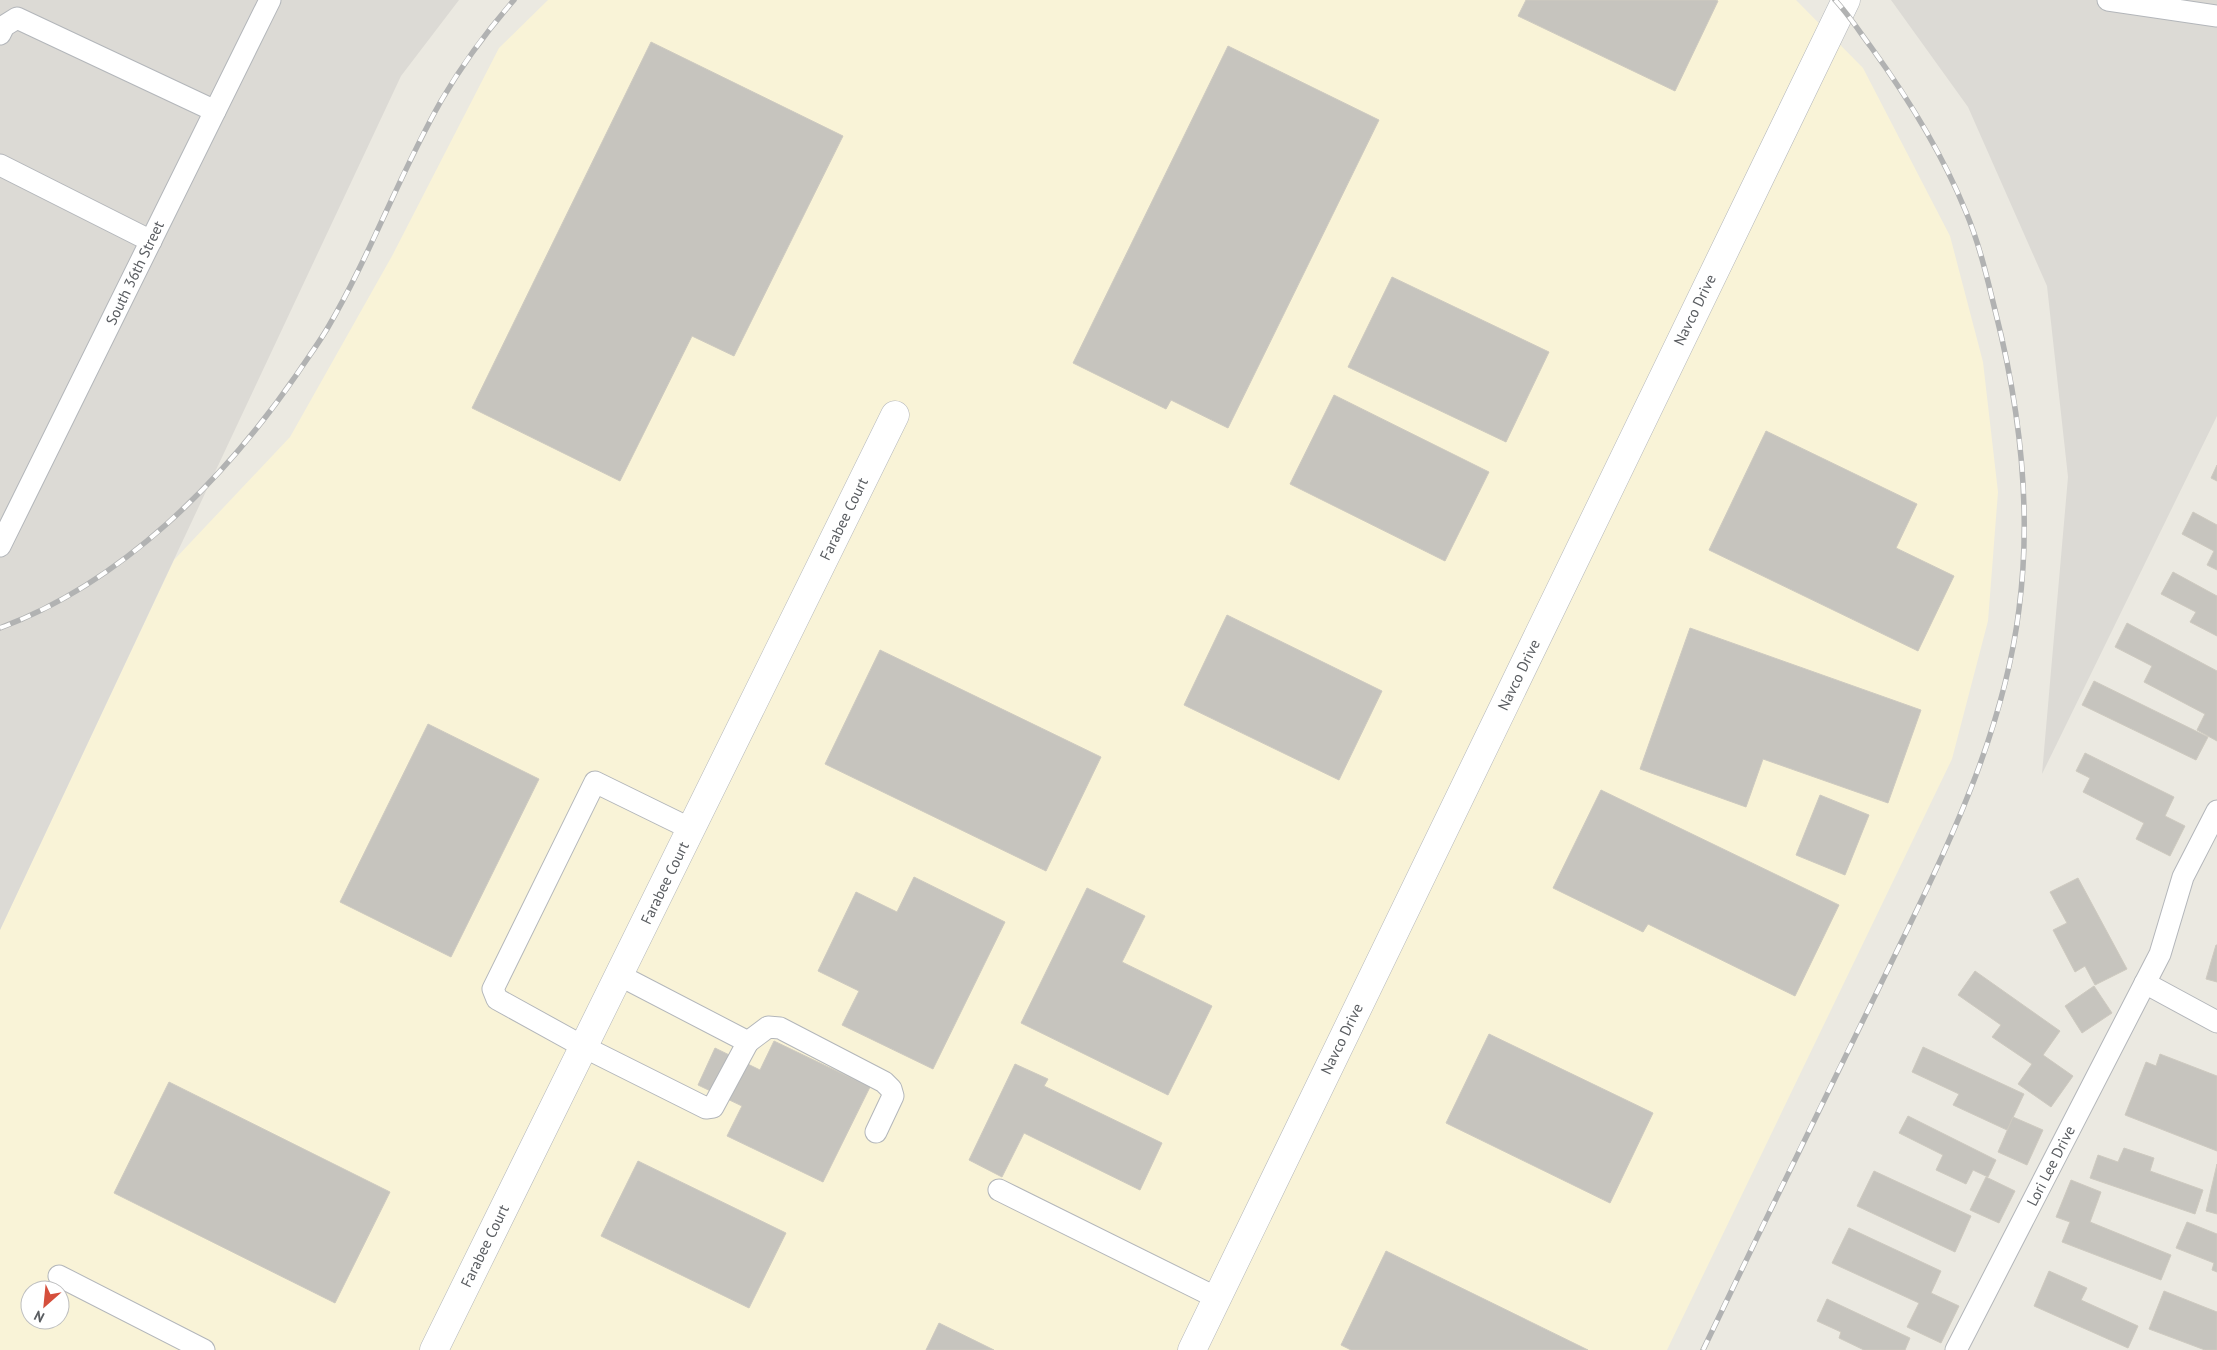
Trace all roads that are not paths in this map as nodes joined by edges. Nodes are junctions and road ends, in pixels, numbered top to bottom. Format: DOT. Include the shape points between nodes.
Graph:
graph roads {
  1 [pos="270,0"];
  2 [pos="1846,0"];
  3 [pos="2108,0"];
  4 [pos="2217,16"];
  5 [pos="0,34"];
  6 [pos="215,111"];
  7 [pos="0,165"];
  8 [pos="151,241"];
  9 [pos="895,415"];
  10 [pos="2,535"];
  11 [pos="2217,811"];
  12 [pos="691,829"];
  13 [pos="619,975"];
  14 [pos="2145,983"];
  15 [pos="2217,1022"];
  16 [pos="748,1042"];
  17 [pos="584,1047"];
  18 [pos="876,1132"];
  19 [pos="999,1190"];
  20 [pos="59,1276"];
  21 [pos="1218,1298"];
  22 [pos="204,1350"];
  23 [pos="434,1350"];
  24 [pos="1192,1350"];
  25 [pos="1956,1350"];
  1 -- 6 [label="lane, South 36th Street"];
  2 -- 21 [label="street, Navco Drive"];
  3 -- 4 [label="lane"];
  5 -- 6 [label="lane" via="4,26 18,18"];
  6 -- 8 [label="lane, South 36th Street"];
  7 -- 8 [label="lane"];
  8 -- 10 [label="lane, South 36th Street"];
  9 -- 12 [label="street, Farabee Court"];
  11 -- 14 [label="lane, Lori Lee Drive" via="2183,876 2160,954"];
  12 -- 13 [label="street, Farabee Court"];
  12 -- 17 [label="lane" via="595,782 493,989 497,999"];
  13 -- 16 [label="lane"];
  13 -- 17 [label="street, Farabee Court"];
  14 -- 15 [label="lane"];
  14 -- 25 [label="lane, Lori Lee Drive"];
  16 -- 17 [label="lane" via="721,1097 714,1107 706,1108"];
  16 -- 18 [label="lane" via="768,1027 780,1028 884,1082 893,1096"];
  17 -- 23 [label="street, Farabee Court"];
  19 -- 21 [label="lane"];
  20 -- 22 [label="lane"];
  21 -- 24 [label="street, Navco Drive"];
}
